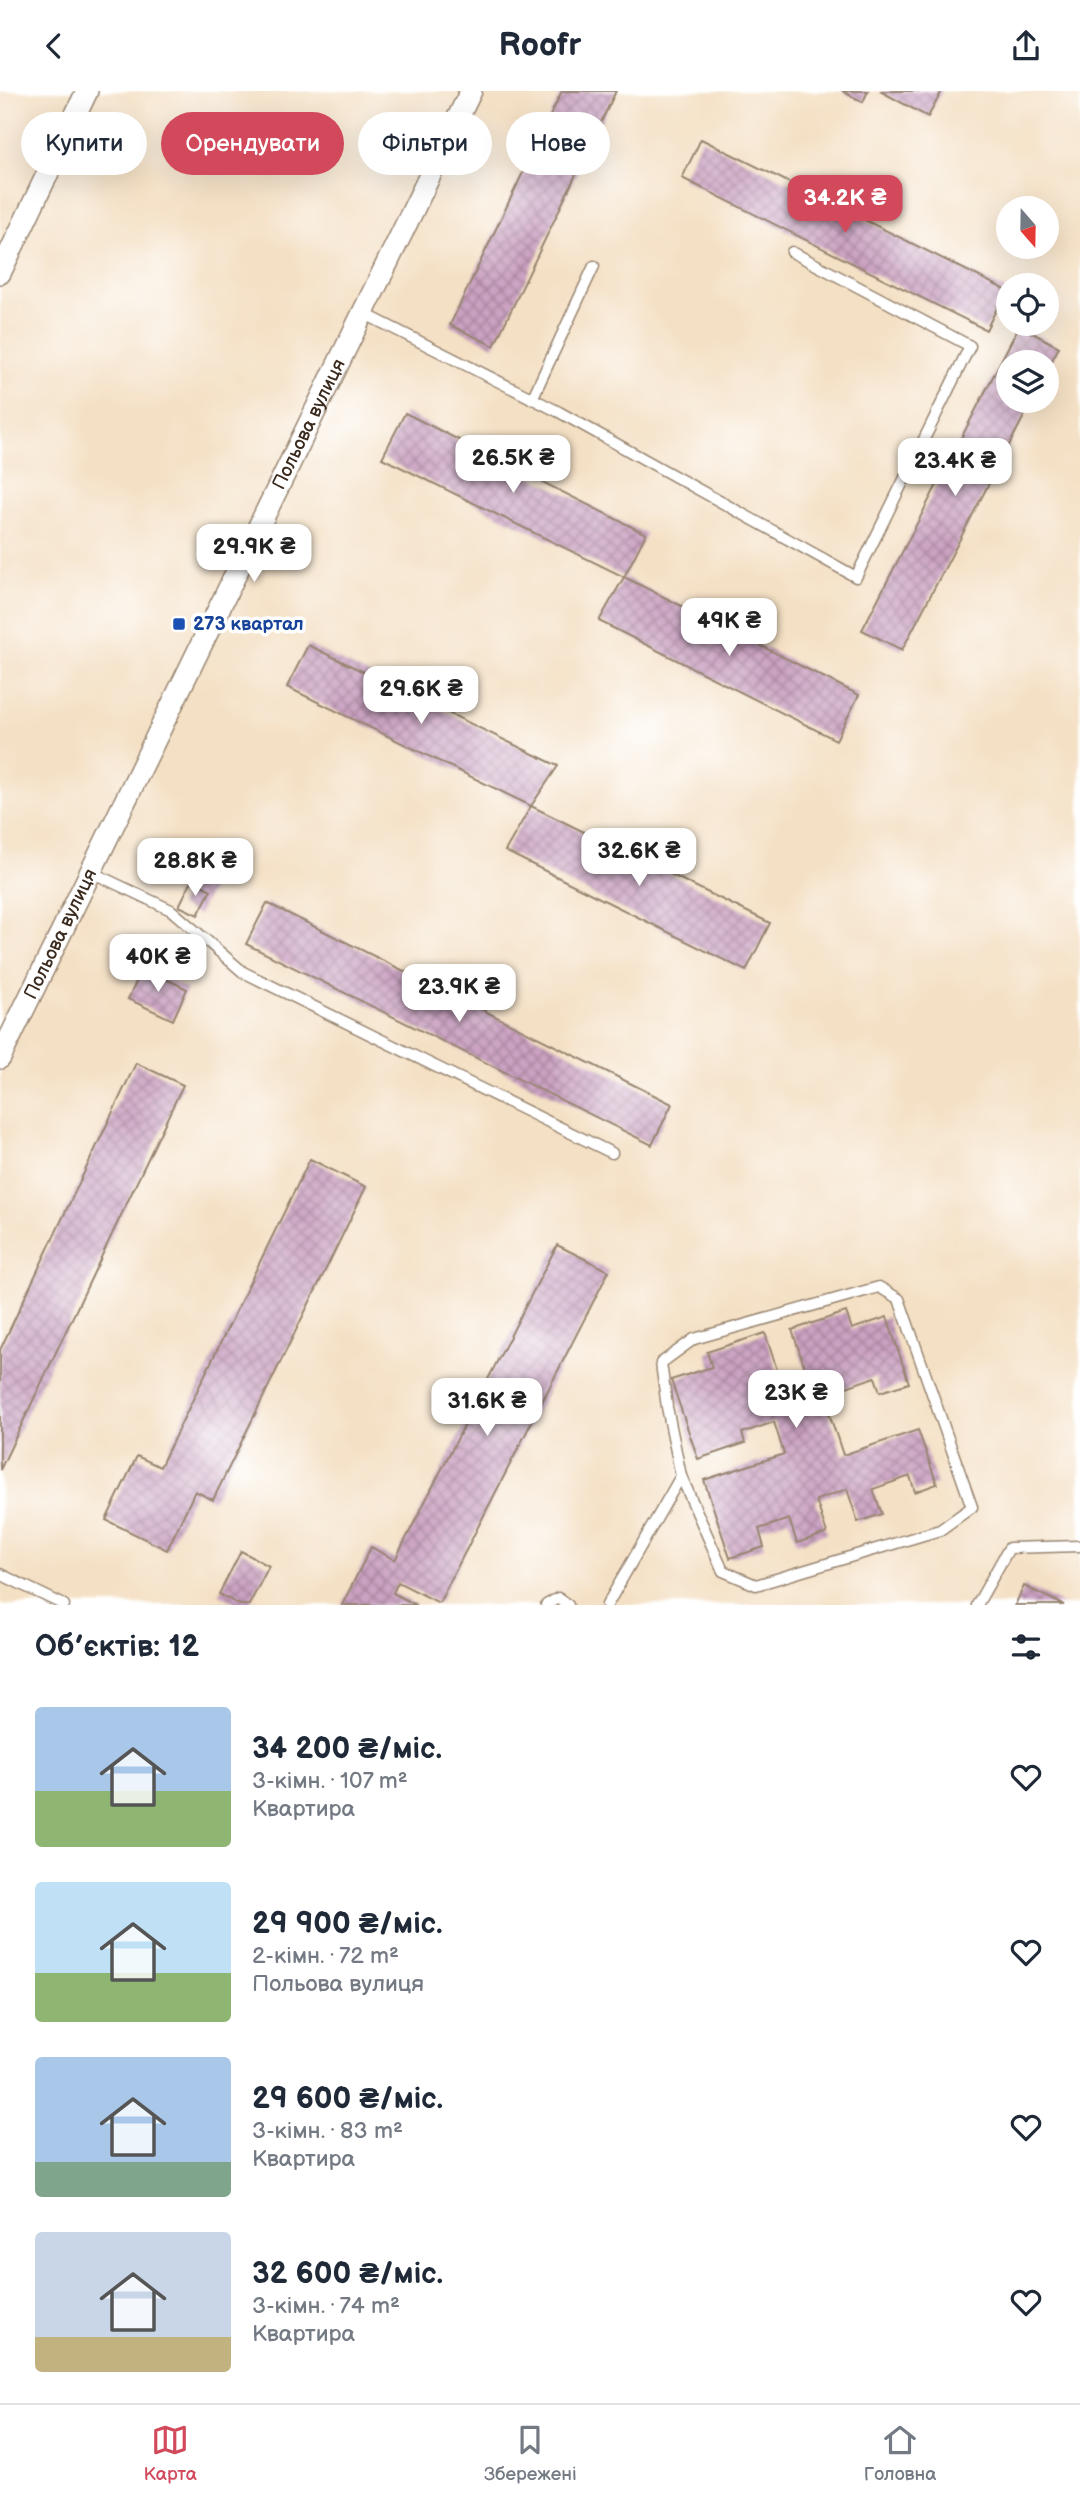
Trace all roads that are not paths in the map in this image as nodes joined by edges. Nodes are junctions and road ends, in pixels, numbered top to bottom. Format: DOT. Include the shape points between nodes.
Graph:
graph roads {
  1 [pos="87,91"];
  2 [pos="471,91"];
  3 [pos="792,252"];
  4 [pos="594,266"];
  5 [pos="0,273"];
  6 [pos="363,313"];
  7 [pos="532,399"];
  8 [pos="91,872"];
  9 [pos="0,1058"];
  10 [pos="612,1153"];
  11 [pos="681,1476"];
  12 [pos="1080,1546"];
  13 [pos="0,1574"];
  14 [pos="64,1605"];
  15 [pos="546,1605"];
  16 [pos="569,1605"];
  17 [pos="607,1605"];
  18 [pos="977,1605"];
  1 -- 5 [label="street"];
  2 -- 6 [label="street, Польова вулиця"];
  3 -- 7 [label="lane" via="970,346 856,577"];
  4 -- 7 [label="lane"];
  6 -- 7 [label="lane"];
  6 -- 8 [label="street, Польова вулиця"];
  8 -- 9 [label="street, Польова вулиця"];
  8 -- 10 [label="lane" via="170,910 243,972"];
  11 -- 11 [label="lane" via="723,1571 756,1585 940,1530 972,1507 899,1299 880,1287 694,1339 662,1363"];
  11 -- 17 [label="lane"];
  12 -- 18 [label="lane" via="1009,1548"];
  13 -- 14 [label="lane"];
  15 -- 16 [label="lane" via="558,1598"];
}
